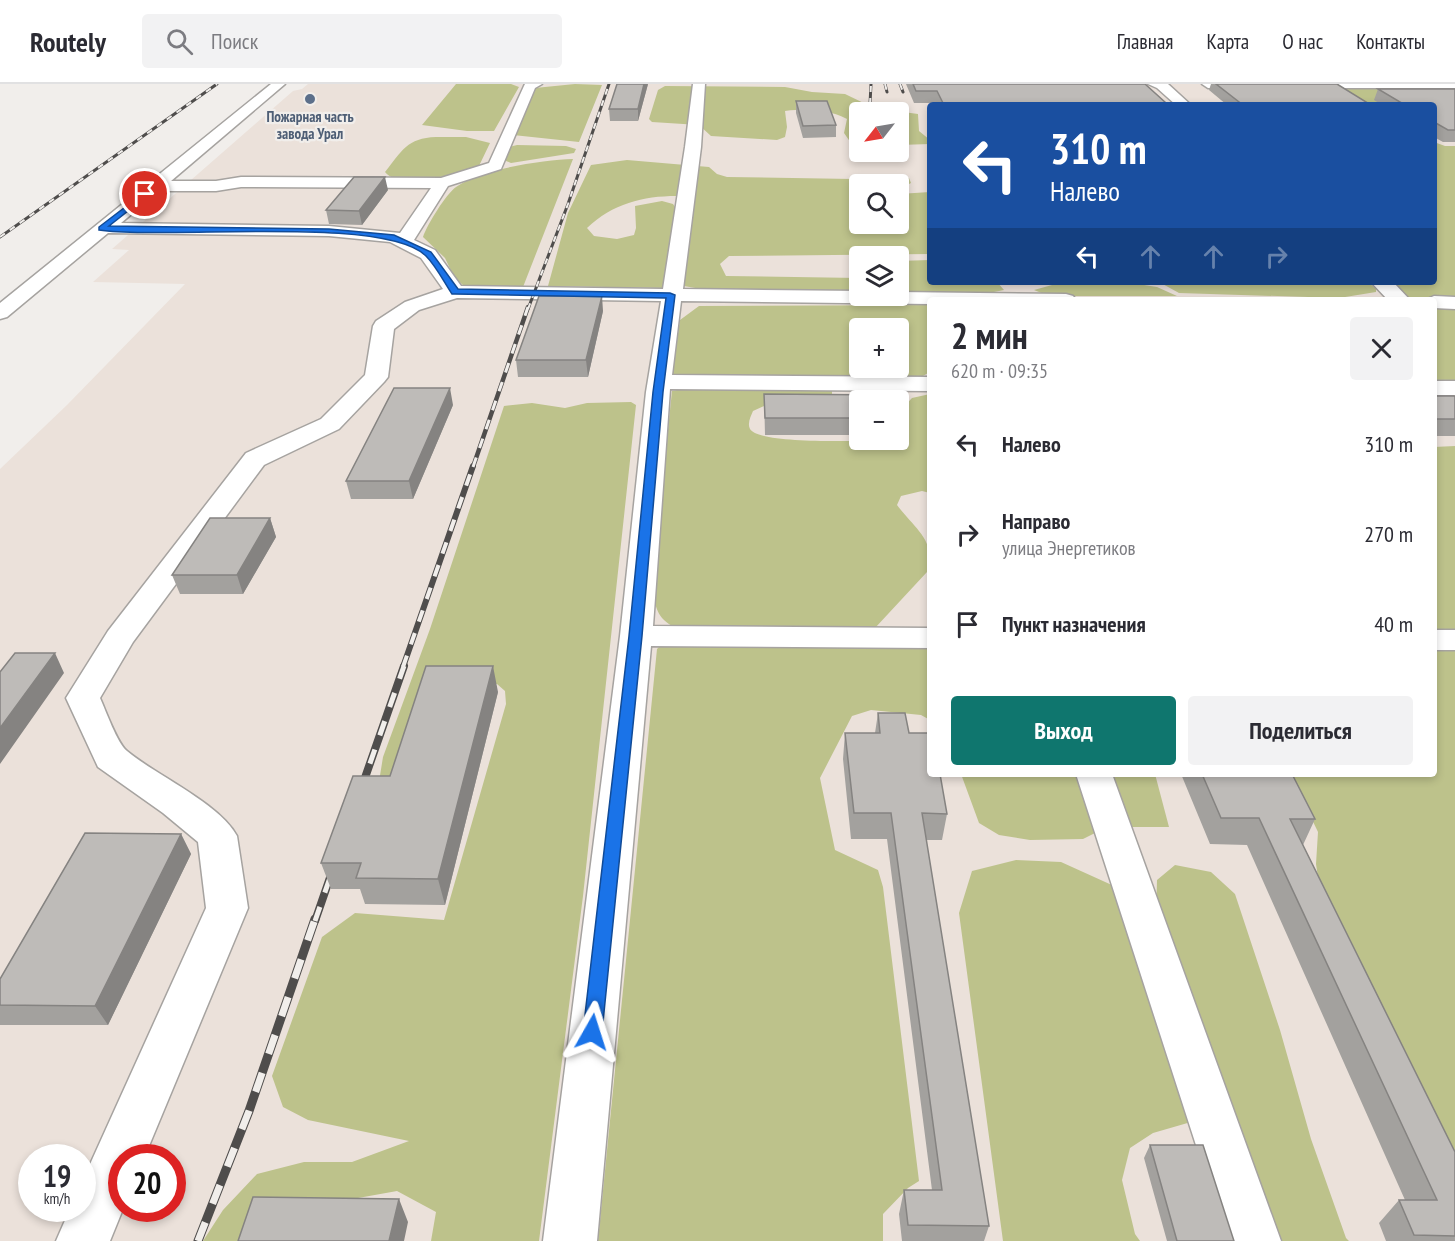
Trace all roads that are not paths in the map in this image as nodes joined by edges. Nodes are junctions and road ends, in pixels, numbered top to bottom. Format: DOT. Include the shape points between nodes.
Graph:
graph roads {
  1 [pos="279,84"];
  2 [pos="536,84"];
  3 [pos="699,84"];
  4 [pos="1154,84"];
  5 [pos="1208,84"];
  6 [pos="1267,84"];
  7 [pos="1450,84"];
  8 [pos="1455,84"];
  9 [pos="1284,98"];
  10 [pos="1181,102"];
  11 [pos="349,182"];
  12 [pos="442,183"];
  13 [pos="154,186"];
  14 [pos="335,198"];
  15 [pos="321,215"];
  16 [pos="102,228"];
  17 [pos="307,231"];
  18 [pos="404,242"];
  19 [pos="1384,285"];
  20 [pos="455,292"];
  21 [pos="670,295"];
  22 [pos="1397,297"];
  23 [pos="927,298"];
  24 [pos="1437,302"];
  25 [pos="1455,303"];
  26 [pos="0,314"];
  27 [pos="660,382"];
  28 [pos="927,384"];
  29 [pos="1455,387"];
  30 [pos="1437,388"];
  31 [pos="636,636"];
  32 [pos="927,638"];
  33 [pos="1437,640"];
  34 [pos="1455,640"];
  35 [pos="1095,777"];
  36 [pos="83,1241"];
  37 [pos="570,1241"];
  38 [pos="1254,1241"];
  1 -- 13 [label="street"];
  2 -- 12 [label="street" via="530,86 495,166"];
  3 -- 21 [label="street"];
  4 -- 10 [label="street" via="1160,84"];
  5 -- 6 [label="street"];
  6 -- 7 [label="street"];
  6 -- 9 [label="street"];
  7 -- 8 [label="street"];
  11 -- 12 [label="street"];
  11 -- 13 [label="street"];
  11 -- 14 [label="street"];
  12 -- 18 [label="street"];
  13 -- 16 [label="street"];
  15 -- 17 [label="street"];
  16 -- 17 [label="street"];
  16 -- 26 [label="street"];
  17 -- 18 [label="street" via="394,237"];
  18 -- 20 [label="street" via="428,254"];
  19 -- 22 [label="street"];
  20 -- 21 [label="street"];
  20 -- 36 [label="street" via="412,306 384,326 376,378 330,424 255,459 119,638 83,698 111,758 217,836 227,908"];
  21 -- 23 [label="street"];
  21 -- 27 [label="street"];
  24 -- 25 [label="street"];
  27 -- 28 [label="street"];
  27 -- 31 [label="street"];
  29 -- 30 [label="street"];
  31 -- 32 [label="street"];
  31 -- 37 [label="street"];
  33 -- 34 [label="street"];
  35 -- 38 [label="street"];
}
